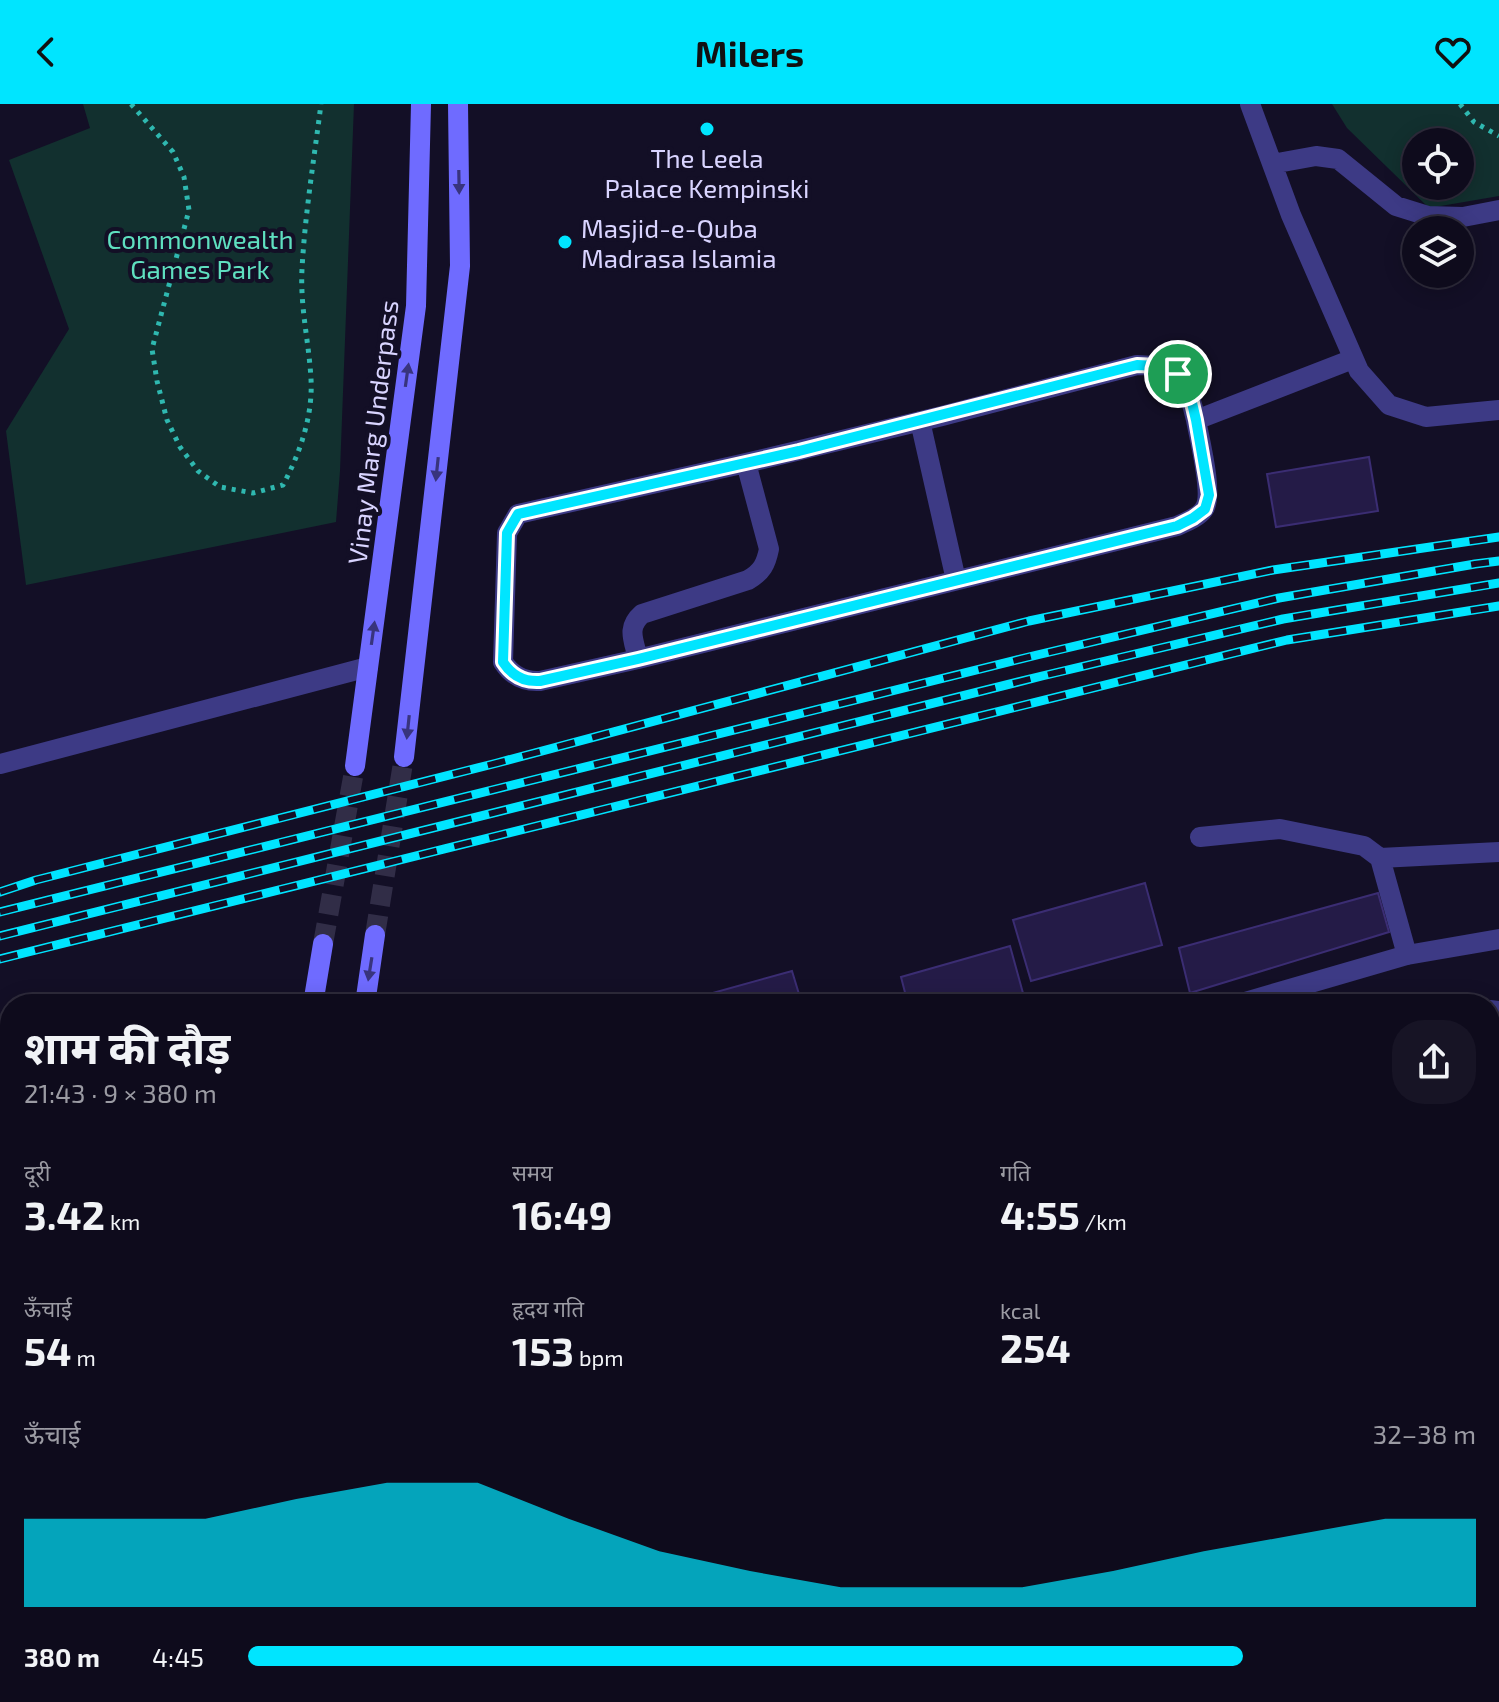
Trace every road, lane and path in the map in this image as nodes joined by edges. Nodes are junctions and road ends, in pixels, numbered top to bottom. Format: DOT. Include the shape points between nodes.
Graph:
graph roads {
  1 [pos="131,104"];
  2 [pos="321,104"];
  3 [pos="421,104"];
  4 [pos="458,104"];
  5 [pos="1250,104"];
  6 [pos="1460,104"];
  7 [pos="1499,136"];
  8 [pos="1272,164"];
  9 [pos="1499,210"];
  10 [pos="1353,359"];
  11 [pos="1499,410"];
  12 [pos="1196,420"];
  13 [pos="920,421"];
  14 [pos="746,463"];
  15 [pos="956,580"];
  16 [pos="638,659"];
  17 [pos="368,667"];
  18 [pos="404,757"];
  19 [pos="0,764"];
  20 [pos="355,766"];
  21 [pos="1200,837"];
  22 [pos="1499,852"];
  23 [pos="1380,858"];
  24 [pos="375,935"];
  25 [pos="1499,939"];
  26 [pos="323,944"];
  27 [pos="1407,955"];
  28 [pos="315,994"];
  29 [pos="366,994"];
  30 [pos="1272,994"];
  1 -- 2 [label="path" via="173,152 189,210 152,349 167,420 198,471 220,487 253,493 283,485 308,424 311,381 302,269"];
  17 -- 3 [label="main road, Vinay Marg Underpass, one-way" via="416,306"];
  4 -- 18 [label="main road, one-way" via="460,266"];
  5 -- 8 [label="street"];
  6 -- 7 [label="path" via="1474,122"];
  8 -- 9 [label="street" via="1316,156 1338,159 1396,206 1428,216"];
  8 -- 10 [label="street"];
  10 -- 11 [label="street" via="1389,405 1426,417"];
  10 -- 12 [label="street"];
  12 -- 13 [label="street" via="1189,390 1178,374 1137,365"];
  12 -- 15 [label="street" via="1209,495 1205,509 1193,518"];
  13 -- 14 [label="street"];
  13 -- 15 [label="street"];
  14 -- 16 [label="street" via="769,549 766,563 748,580 642,614 631,630"];
  14 -- 16 [label="street" via="518,514 507,533 503,662 508,671 540,681"];
  15 -- 16 [label="street"];
  17 -- 19 [label="street"];
  17 -- 20 [label="main road, Vinay Marg Underpass"];
  21 -- 23 [label="street" via="1280,829 1364,846"];
  22 -- 23 [label="street"];
  23 -- 27 [label="street"];
  24 -- 29 [label="main road, one-way"];
  25 -- 27 [label="street"];
  26 -- 28 [label="main road"];
  27 -- 30 [label="street"];
}
